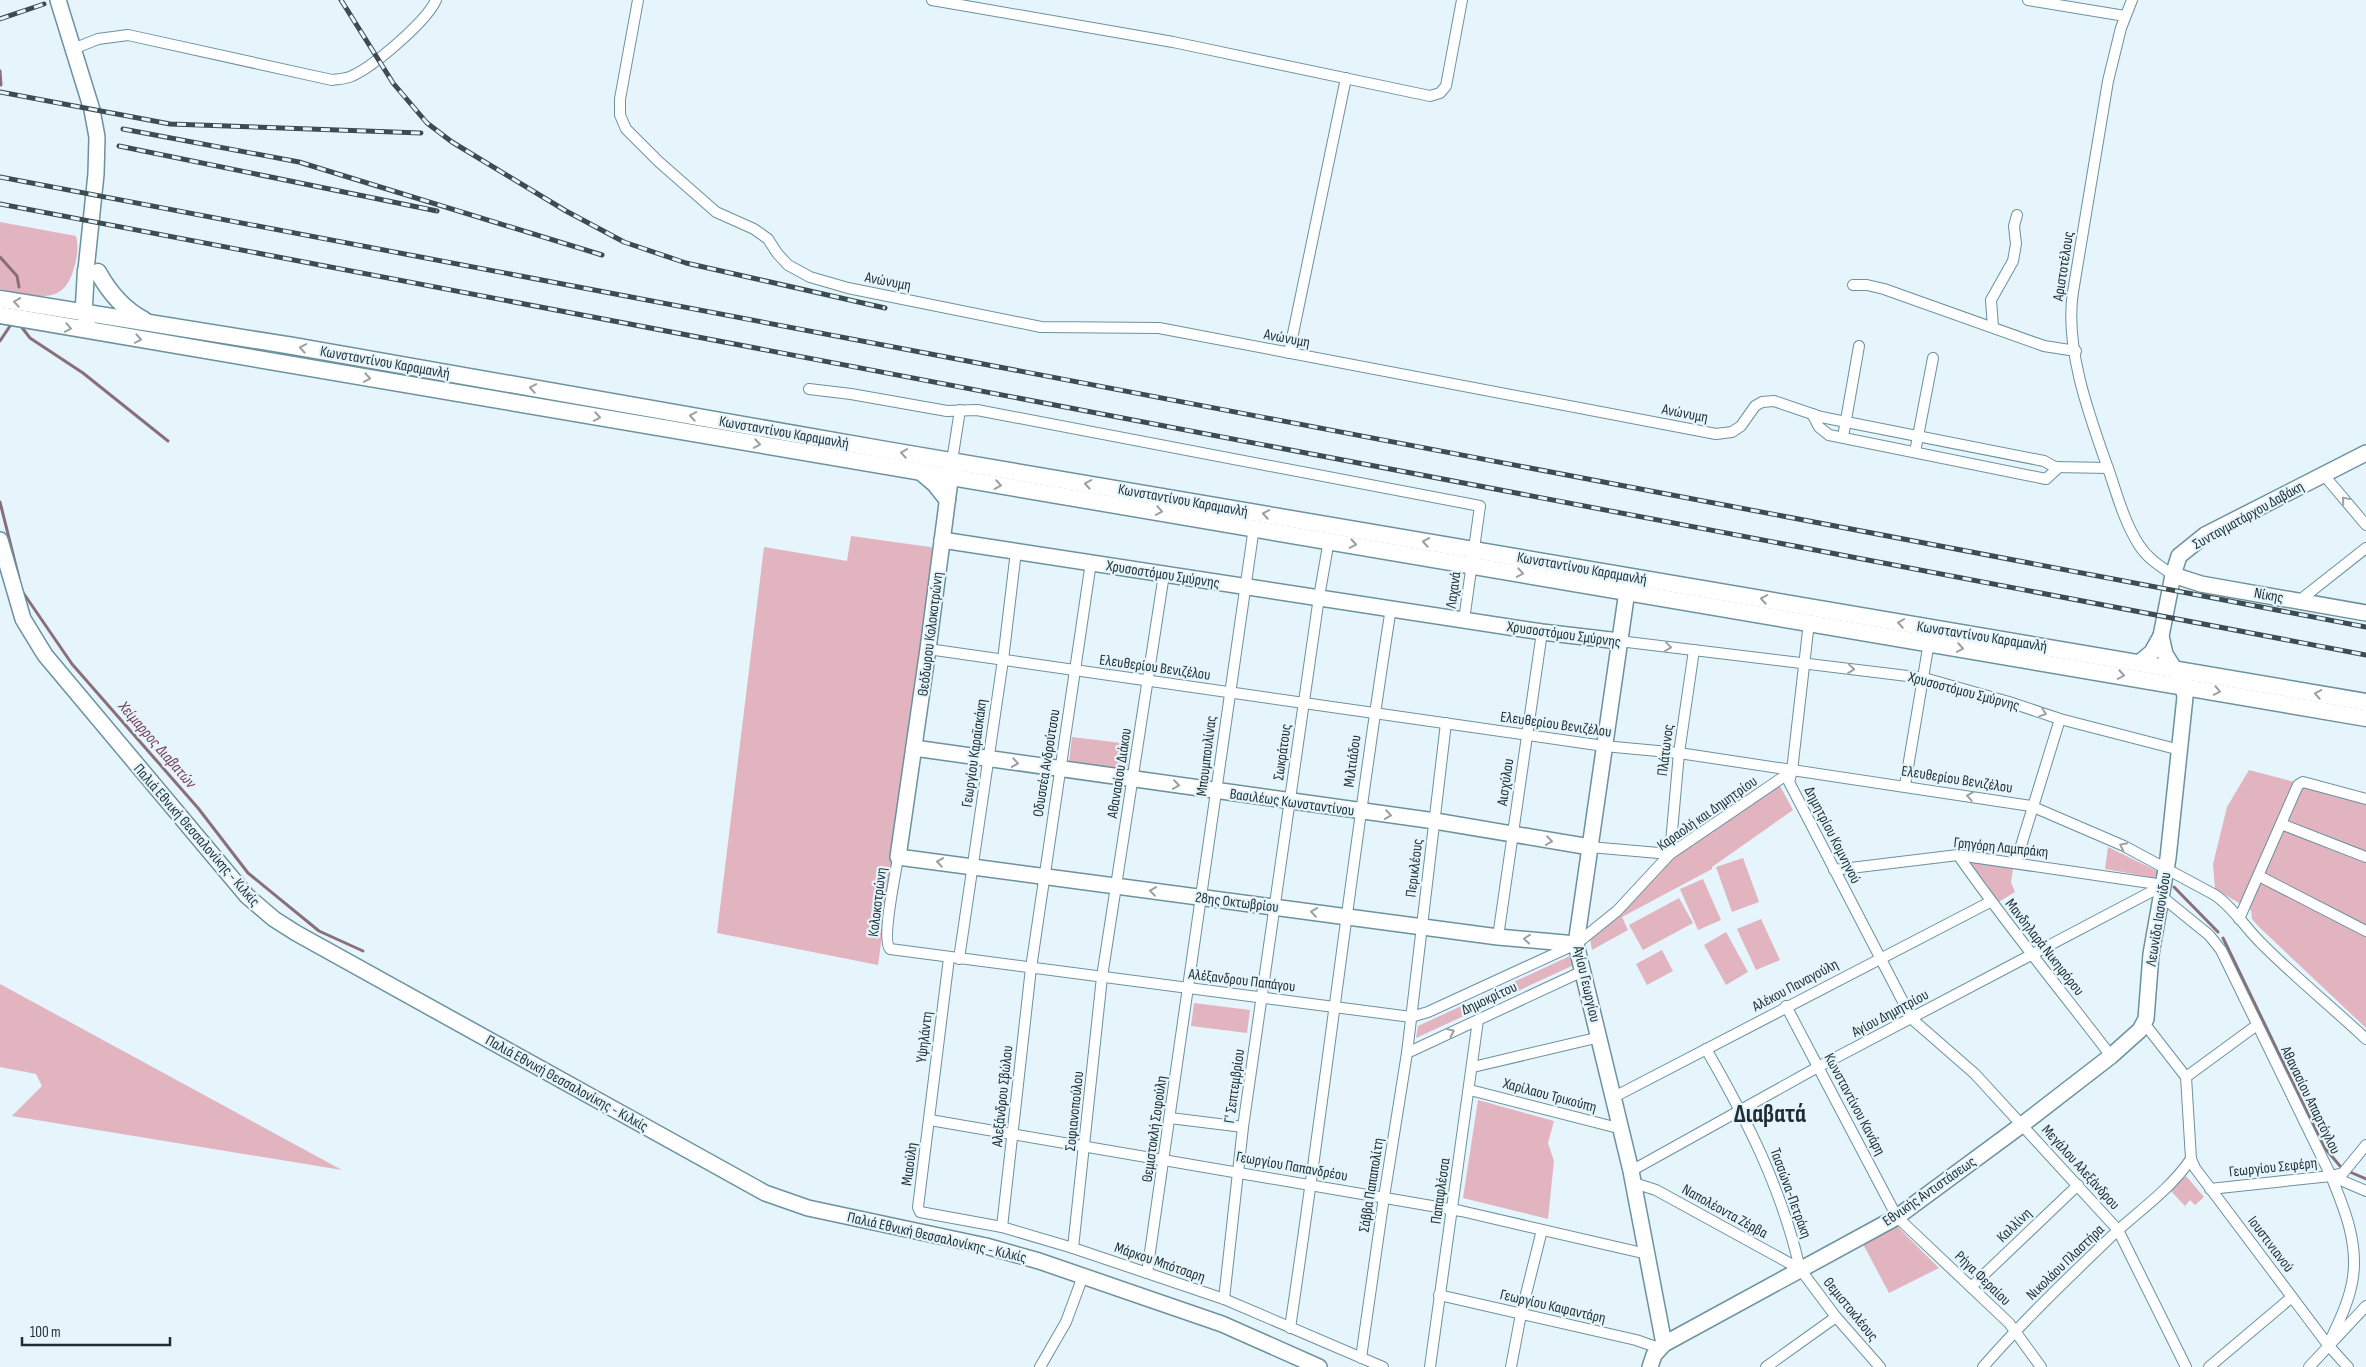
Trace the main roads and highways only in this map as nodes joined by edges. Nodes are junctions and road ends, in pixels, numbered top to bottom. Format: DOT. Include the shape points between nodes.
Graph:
graph roads {
  1 [pos="92,271"];
  2 [pos="0,299"];
  3 [pos="51,308"];
  4 [pos="93,314"];
  5 [pos="0,315"];
  6 [pos="153,324"];
  7 [pos="90,332"];
  8 [pos="951,469"];
  9 [pos="921,472"];
  10 [pos="947,499"];
  11 [pos="1473,557"];
  12 [pos="2366,702"];
  13 [pos="2366,718"];
  1 -- 3 [label="main road" via="74,294"];
  1 -- 4 [label="main road"];
  1 -- 6 [label="main road" via="117,300"];
  3 -- 2 [label="main road, Κωνσταντίνου Καραμανλή, one-way"];
  3 -- 4 [label="main road, Κωνσταντίνου Καραμανλή"];
  4 -- 6 [label="main road, Κωνσταντίνου Καραμανλή"];
  4 -- 7 [label="main road"];
  5 -- 7 [label="main road, Κωνσταντίνου Καραμανλή, one-way"];
  8 -- 6 [label="main road, Κωνσταντίνου Καραμανλή, one-way" via="333,353"];
  7 -- 9 [label="main road, Κωνσταντίνου Καραμανλή, one-way"];
  8 -- 9 [label="main road, Κωνσταντίνου Καραμανλή"];
  11 -- 8 [label="main road, Κωνσταντίνου Καραμανλή, one-way"];
  8 -- 11 [label="main road, Κωνσταντίνου Καραμανλή, one-way" via="1254,528"];
  9 -- 10 [label="main road"];
  12 -- 11 [label="main road, Κωνσταντίνου Καραμανλή, one-way"];
  11 -- 13 [label="main road, Κωνσταντίνου Καραμανλή, one-way" via="1627,591"];
}
